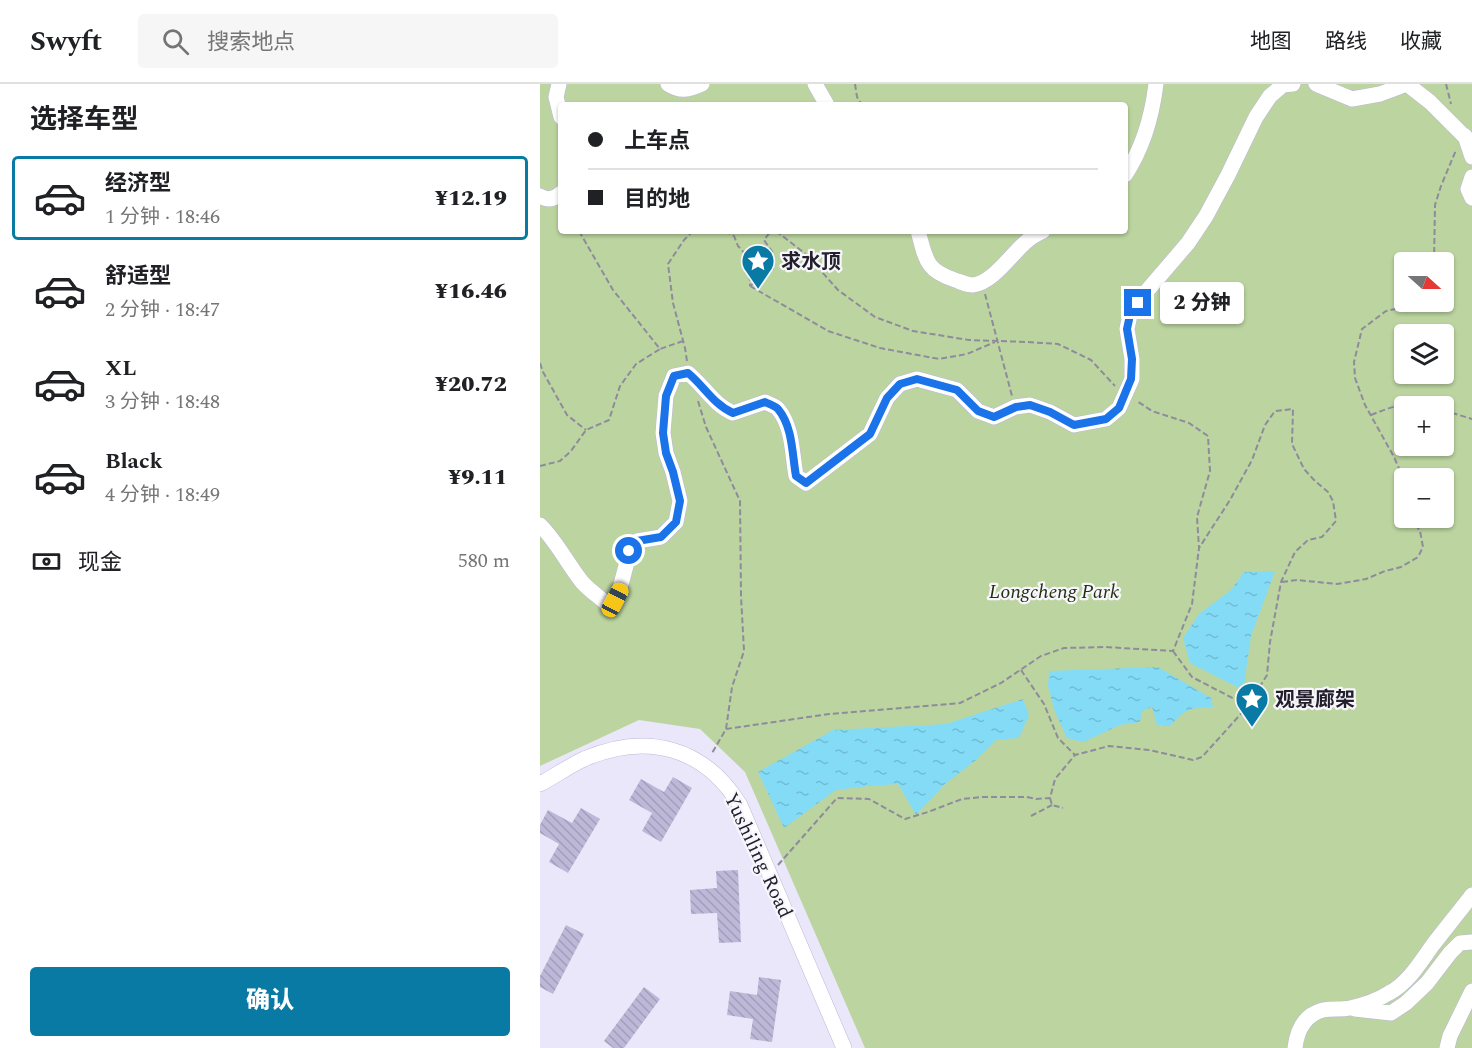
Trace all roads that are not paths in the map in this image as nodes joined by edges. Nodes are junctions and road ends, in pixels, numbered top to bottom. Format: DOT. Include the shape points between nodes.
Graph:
graph roads {
  1 [pos="558,84"];
  2 [pos="668,84"];
  3 [pos="702,84"];
  4 [pos="815,84"];
  5 [pos="1156,84"];
  6 [pos="1293,84"];
  7 [pos="1316,84"];
  8 [pos="825,102"];
  9 [pos="558,106"];
  10 [pos="1472,158"];
  11 [pos="1128,169"];
  12 [pos="1472,177"];
  13 [pos="540,196"];
  14 [pos="558,196"];
  15 [pos="1472,198"];
  16 [pos="919,234"];
  17 [pos="1037,234"];
  18 [pos="540,525"];
  19 [pos="540,784"];
  20 [pos="1472,895"];
  21 [pos="1472,942"];
  22 [pos="1472,991"];
  23 [pos="1349,1008"];
  24 [pos="844,1048"];
  25 [pos="1295,1048"];
  26 [pos="1447,1048"];
  1 -- 9 [label="street"];
  2 -- 3 [label="street" via="685,90"];
  4 -- 8 [label="street"];
  5 -- 11 [label="street" via="1151,115"];
  6 -- 18 [label="street" via="1283,85 1270,96 1206,216 1130,315 1127,329 1131,379 1119,408 1106,419 1074,425 1030,405 994,417 978,411 957,390 917,379 900,384 887,398 870,434 806,483 796,476 791,438 777,408 765,402 733,413 722,408 688,373 674,376 666,396 663,433 680,501 676,522 661,537 637,541 629,551 621,590 615,600 607,603 584,584"];
  7 -- 10 [label="street" via="1352,99 1407,84 1430,102 1458,134 1465,136"];
  12 -- 15 [label="street" via="1468,189"];
  13 -- 14 [label="street" via="551,200"];
  16 -- 17 [label="street" via="927,261 935,271 968,285 995,273"];
  19 -- 24 [label="street, Yushiling Road" via="584,759 626,746 668,748 705,766 725,784 740,806"];
  20 -- 23 [label="street" via="1401,985"];
  21 -- 23 [label="street" via="1460,944 1427,983 1391,1013"];
  22 -- 26 [label="street"];
  23 -- 25 [label="street" via="1323,1010 1307,1018 1298,1031"];
}
